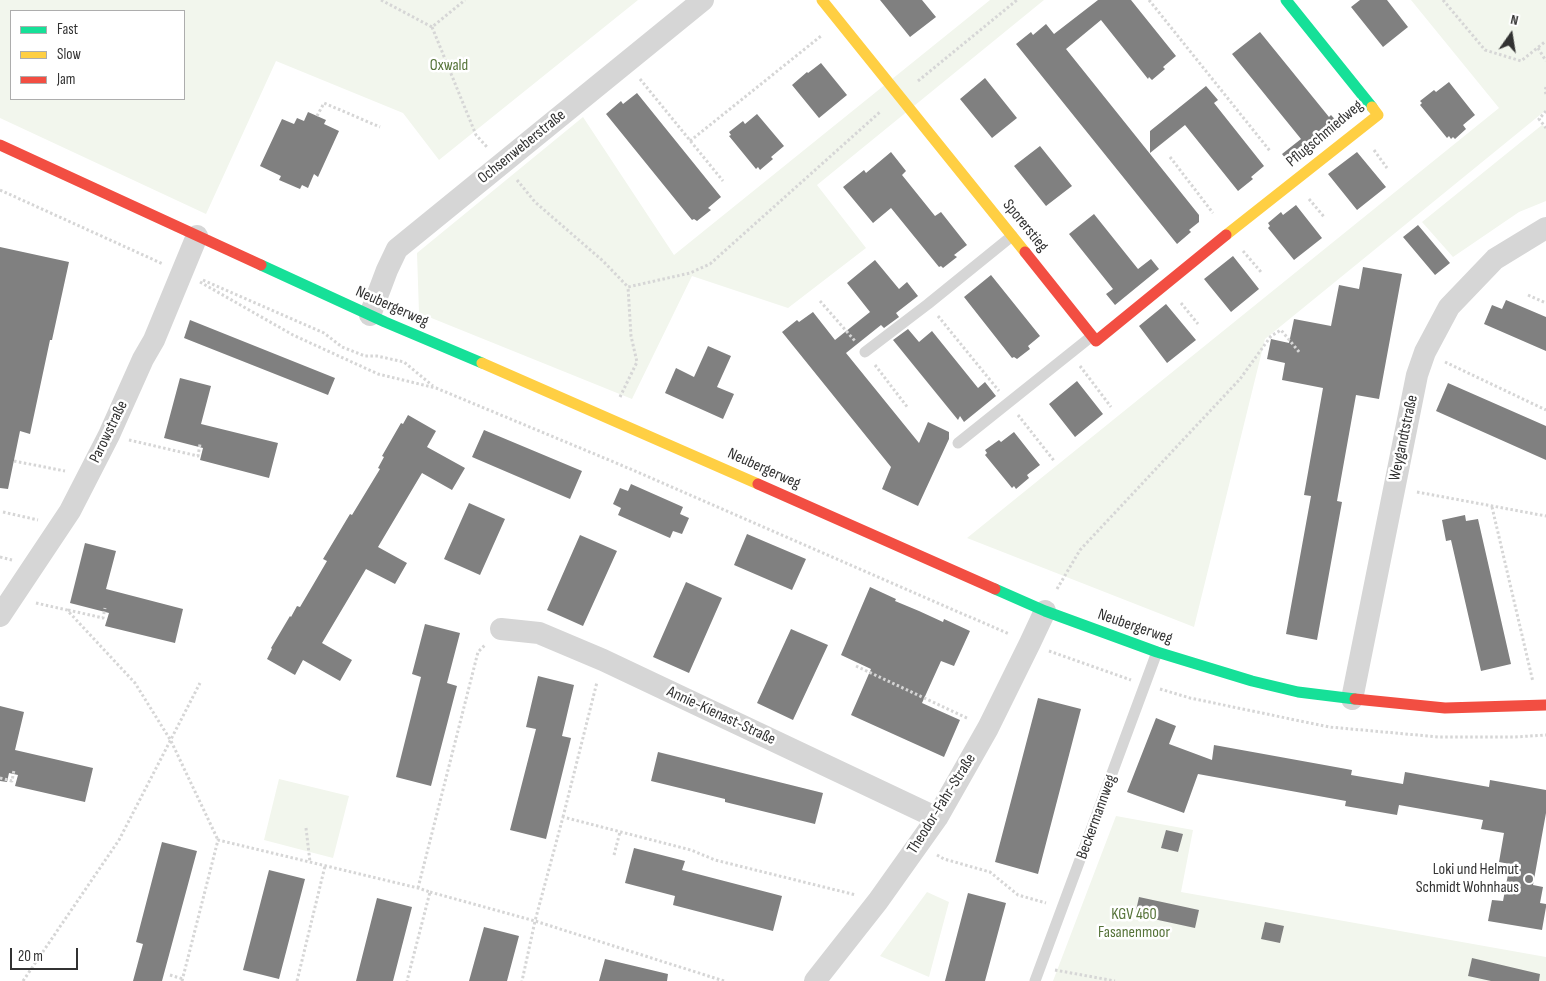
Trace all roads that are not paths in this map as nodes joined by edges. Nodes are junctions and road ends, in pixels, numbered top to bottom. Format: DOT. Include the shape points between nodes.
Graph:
graph roads {
  1 [pos="703,0"];
  2 [pos="822,0"];
  3 [pos="1286,0"];
  4 [pos="0,145"];
  5 [pos="1546,228"];
  6 [pos="197,236"];
  7 [pos="1012,236"];
  8 [pos="370,315"];
  9 [pos="1092,336"];
  10 [pos="865,352"];
  11 [pos="958,443"];
  12 [pos="1045,612"];
  13 [pos="0,616"];
  14 [pos="501,629"];
  15 [pos="1157,652"];
  16 [pos="1352,699"];
  17 [pos="1542,705"];
  18 [pos="937,818"];
  19 [pos="815,981"];
  20 [pos="1035,981"];
  1 -- 8 [label="street, Ochsenweberstraße" via="397,249"];
  2 -- 7 [label="street, Sporerstieg"];
  3 -- 9 [label="street, Pflugschmiedweg" via="1378,115 1096,341"];
  4 -- 6 [label="street, Neubergerweg"];
  5 -- 16 [label="street, Weygandtstraße" via="1495,259 1449,307 1424,352"];
  6 -- 8 [label="street, Neubergerweg"];
  6 -- 13 [label="street, Parowstraße" via="154,340 70,511"];
  7 -- 9 [label="street, Sporerstieg"];
  7 -- 10 [label="lane"];
  8 -- 12 [label="street, Neubergerweg"];
  9 -- 11 [label="lane"];
  12 -- 15 [label="street, Neubergerweg"];
  12 -- 18 [label="street, Theodor-Fahr-Straße" via="988,728"];
  14 -- 18 [label="street, Annie-Kienast-Straße" via="539,633 603,660"];
  15 -- 16 [label="street, Neubergerweg" via="1252,681 1298,692"];
  15 -- 20 [label="lane, Beckermannweg"];
  16 -- 17 [label="street, Neubergerweg" via="1445,708"];
  18 -- 19 [label="street, Theodor-Fahr-Straße"];
}
